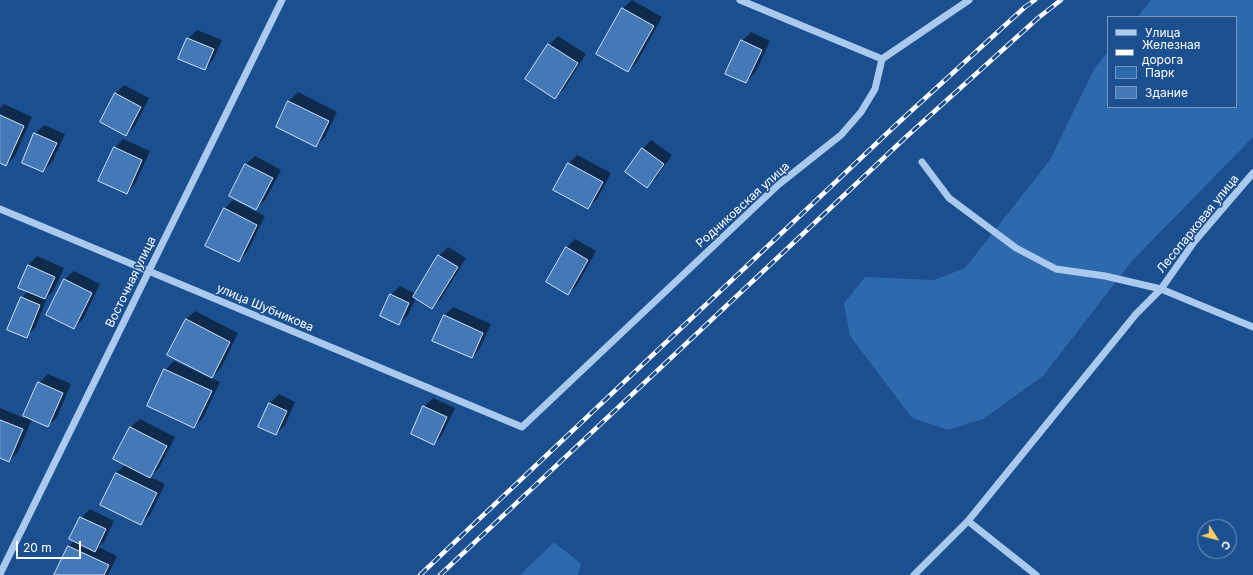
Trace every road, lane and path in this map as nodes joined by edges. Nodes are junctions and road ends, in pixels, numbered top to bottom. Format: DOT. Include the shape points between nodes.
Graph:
graph roads {
  1 [pos="282,0"];
  2 [pos="740,0"];
  3 [pos="969,0"];
  4 [pos="882,59"];
  5 [pos="922,162"];
  6 [pos="1253,173"];
  7 [pos="0,209"];
  8 [pos="148,271"];
  9 [pos="1161,289"];
  10 [pos="1253,327"];
  11 [pos="522,427"];
  12 [pos="968,521"];
  13 [pos="0,574"];
  14 [pos="914,575"];
  15 [pos="1036,575"];
  1 -- 8 [label="street, Восточная улица"];
  2 -- 4 [label="street"];
  3 -- 4 [label="street"];
  4 -- 11 [label="street, Родниковская улица" via="875,89 861,112 841,135 778,185"];
  5 -- 9 [label="street" via="949,198 1029,255 1056,269 1106,276"];
  6 -- 9 [label="street, Лесопарковая улица" via="1194,242"];
  7 -- 8 [label="street, улица Шубникова"];
  8 -- 11 [label="street, улица Шубникова"];
  8 -- 13 [label="street, Восточная улица"];
  9 -- 10 [label="street"];
  9 -- 12 [label="street, Лесопарковая улица" via="1136,314"];
  12 -- 14 [label="street, Лесопарковая улица"];
  12 -- 15 [label="street"];
}
